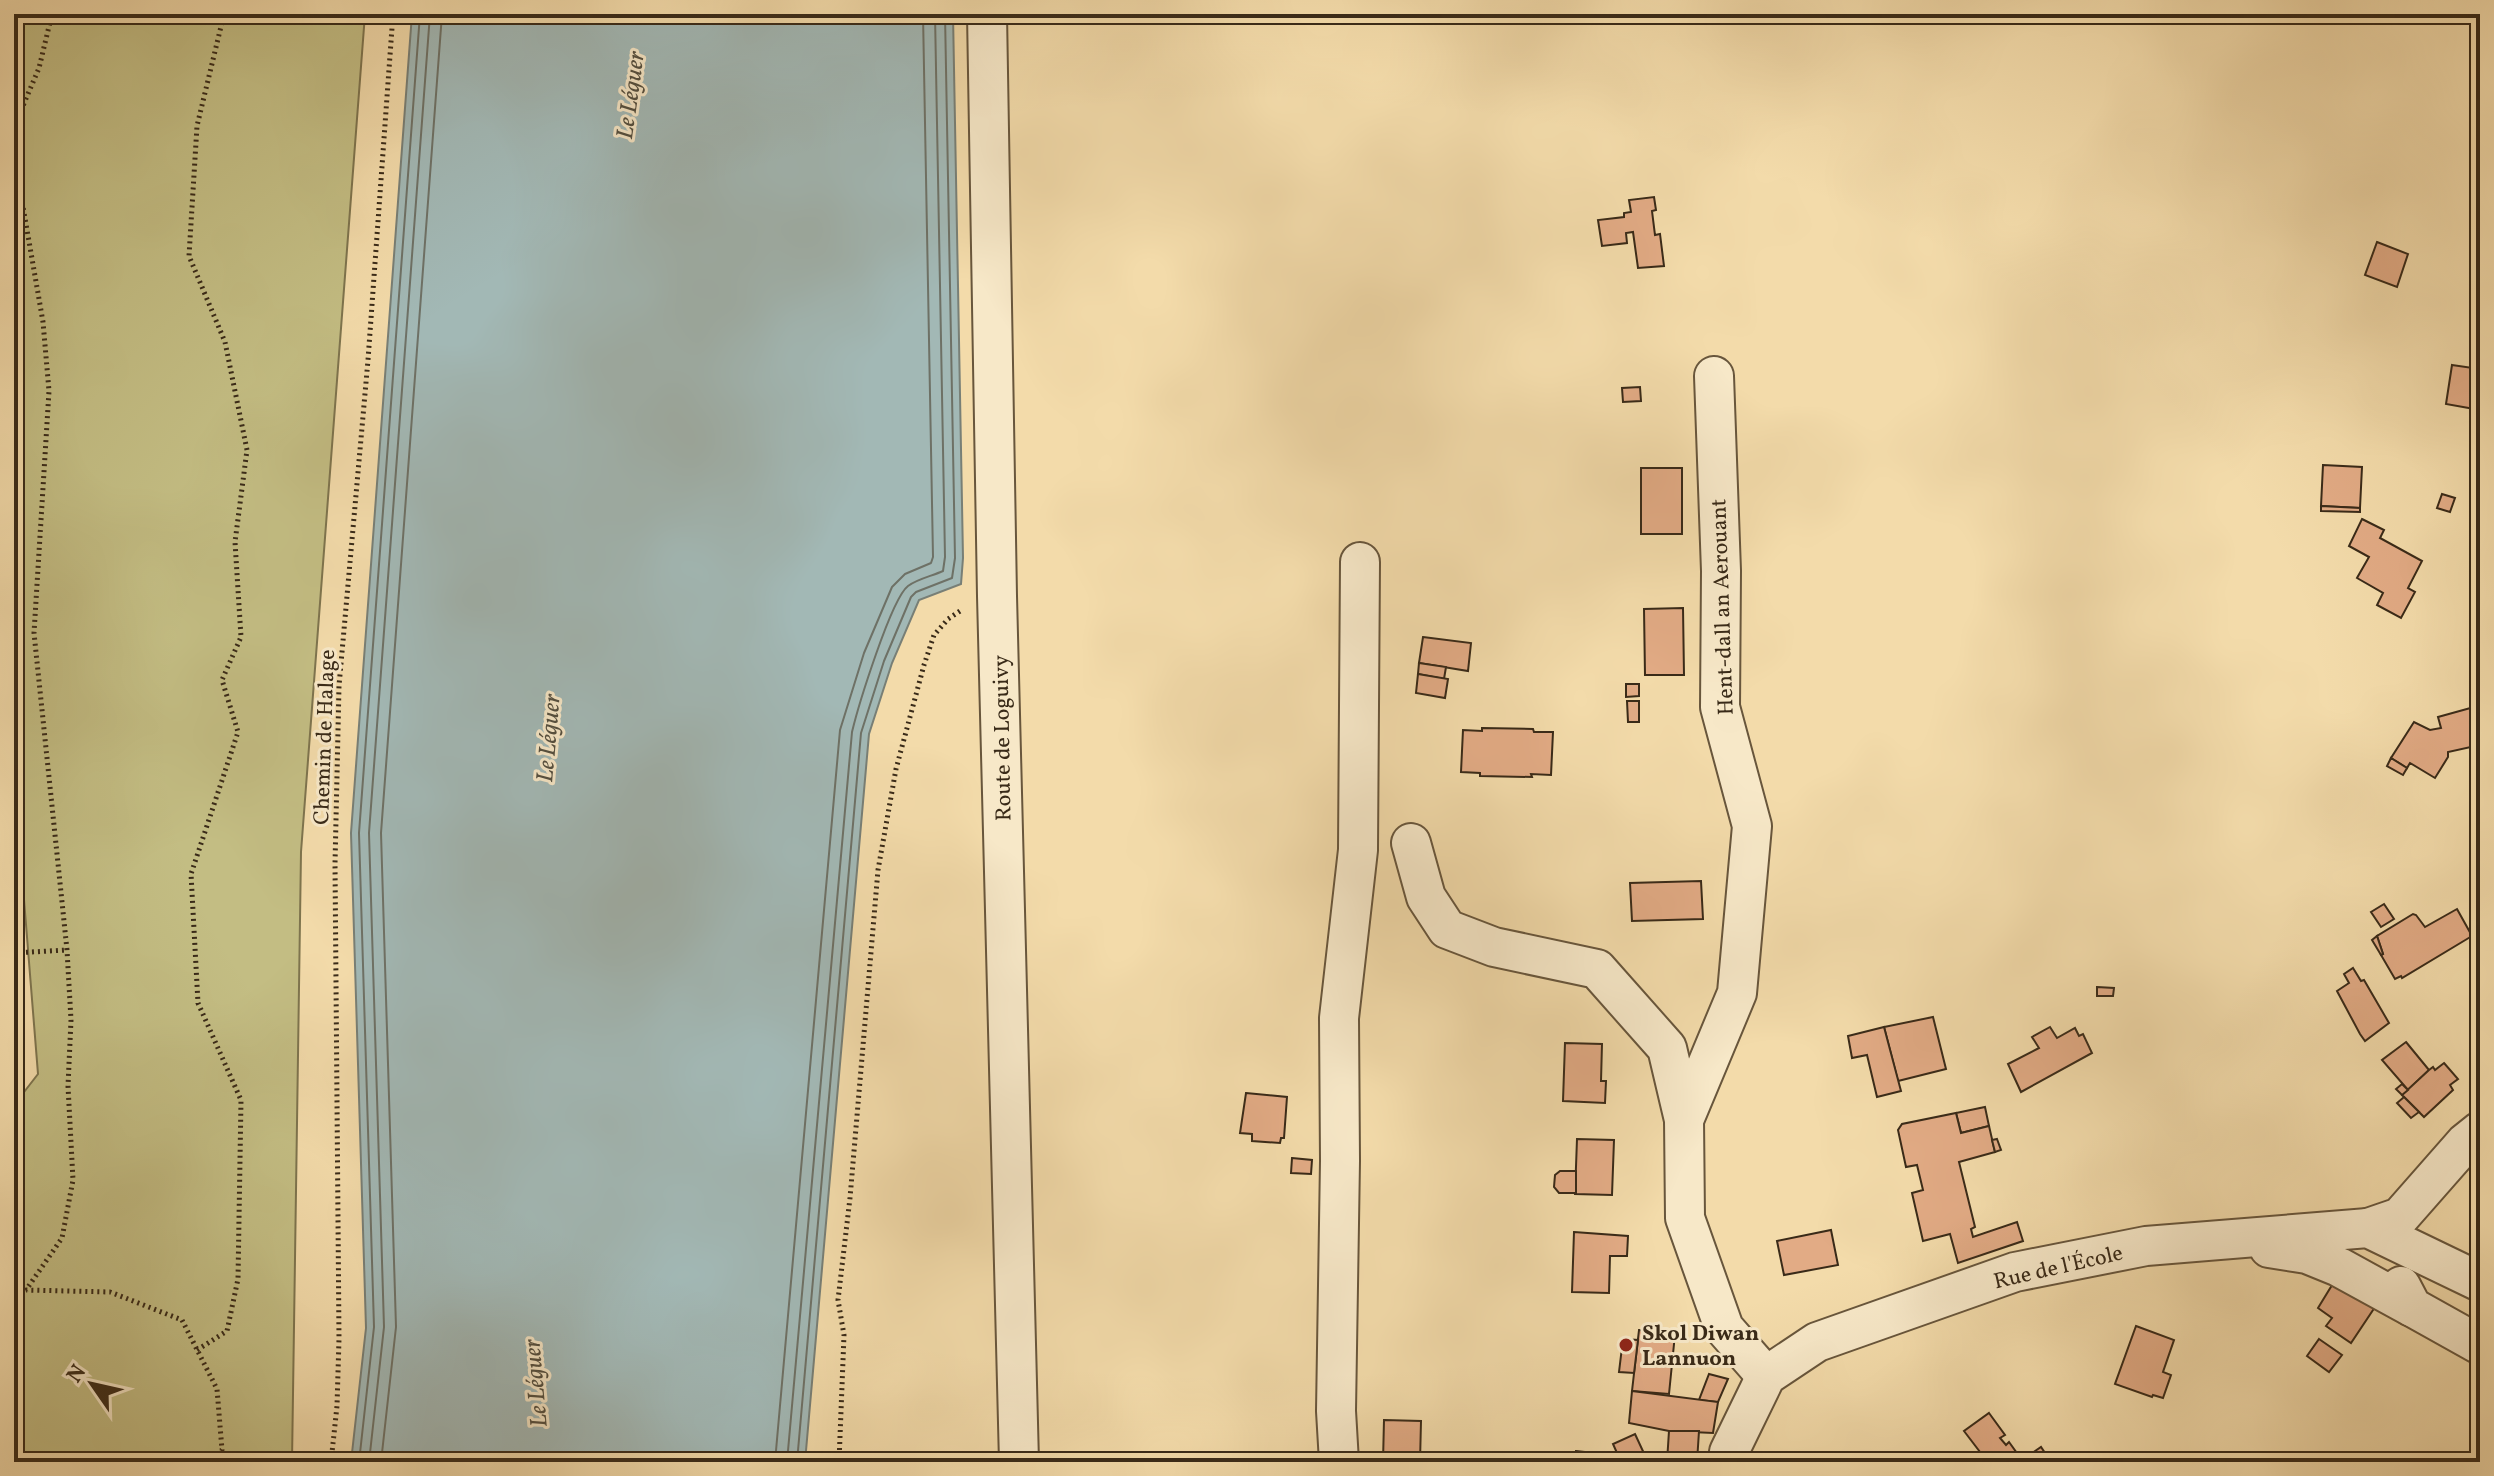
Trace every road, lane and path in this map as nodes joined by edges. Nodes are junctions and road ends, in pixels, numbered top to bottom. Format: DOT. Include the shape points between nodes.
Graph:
graph roads {
  1 [pos="52,14"];
  2 [pos="224,14"];
  3 [pos="393,14"];
  4 [pos="987,14"];
  5 [pos="14,127"];
  6 [pos="14,155"];
  7 [pos="1714,376"];
  8 [pos="1360,562"];
  9 [pos="967,606"];
  10 [pos="1411,843"];
  11 [pos="67,950"];
  12 [pos="14,953"];
  13 [pos="1684,1120"];
  14 [pos="2480,1131"];
  15 [pos="2368,1228"];
  16 [pos="2146,1246"];
  17 [pos="2480,1282"];
  18 [pos="26,1290"];
  19 [pos="14,1294"];
  20 [pos="2412,1307"];
  21 [pos="2480,1345"];
  22 [pos="197,1350"];
  23 [pos="1766,1376"];
  24 [pos="205,1462"];
  25 [pos="331,1462"];
  26 [pos="839,1462"];
  27 [pos="1019,1462"];
  28 [pos="1339,1462"];
  29 [pos="1728,1462"];
  1 -- 5 [label="path" via="39,68"];
  2 -- 22 [label="path" via="197,126 189,256 225,342 247,450 235,542 241,637 222,680 238,732 191,874 198,1003 241,1100 238,1279 227,1331"];
  3 -- 25 [label="path, Chemin de Halage" via="339,686 339,1339"];
  4 -- 27 [label="street, Route de Loguivy"];
  6 -- 11 [label="path" via="43,322 49,391 34,633"];
  7 -- 13 [label="street, Hent-dall an Aerouant" via="1720,707 1752,826 1737,993"];
  8 -- 28 [label="street" via="1358,850 1339,1018"];
  9 -- 26 [label="path" via="934,635 896,769 878,870 838,1300 844,1335"];
  10 -- 13 [label="street" via="1426,897 1447,929 1494,947 1597,969 1667,1048"];
  11 -- 12 [label="path"];
  11 -- 18 [label="path" via="73,1180 62,1238"];
  13 -- 23 [label="street, Hent-dall an Aerouant" via="1685,1218 1724,1328"];
  14 -- 15 [label="street" via="2400,1217"];
  15 -- 16 [label="street, Rue de l'École"];
  15 -- 17 [label="street"];
  15 -- 20 [label="street"];
  16 -- 20 [label="street" via="2252,1246 2307,1254"];
  16 -- 23 [label="street, Rue de l'École" via="2015,1272 1817,1342"];
  18 -- 19 [label="path"];
  18 -- 22 [label="path" via="110,1292 182,1320"];
  20 -- 21 [label="street"];
  22 -- 24 [label="path" via="217,1389 222,1450"];
  23 -- 29 [label="street"];
}
